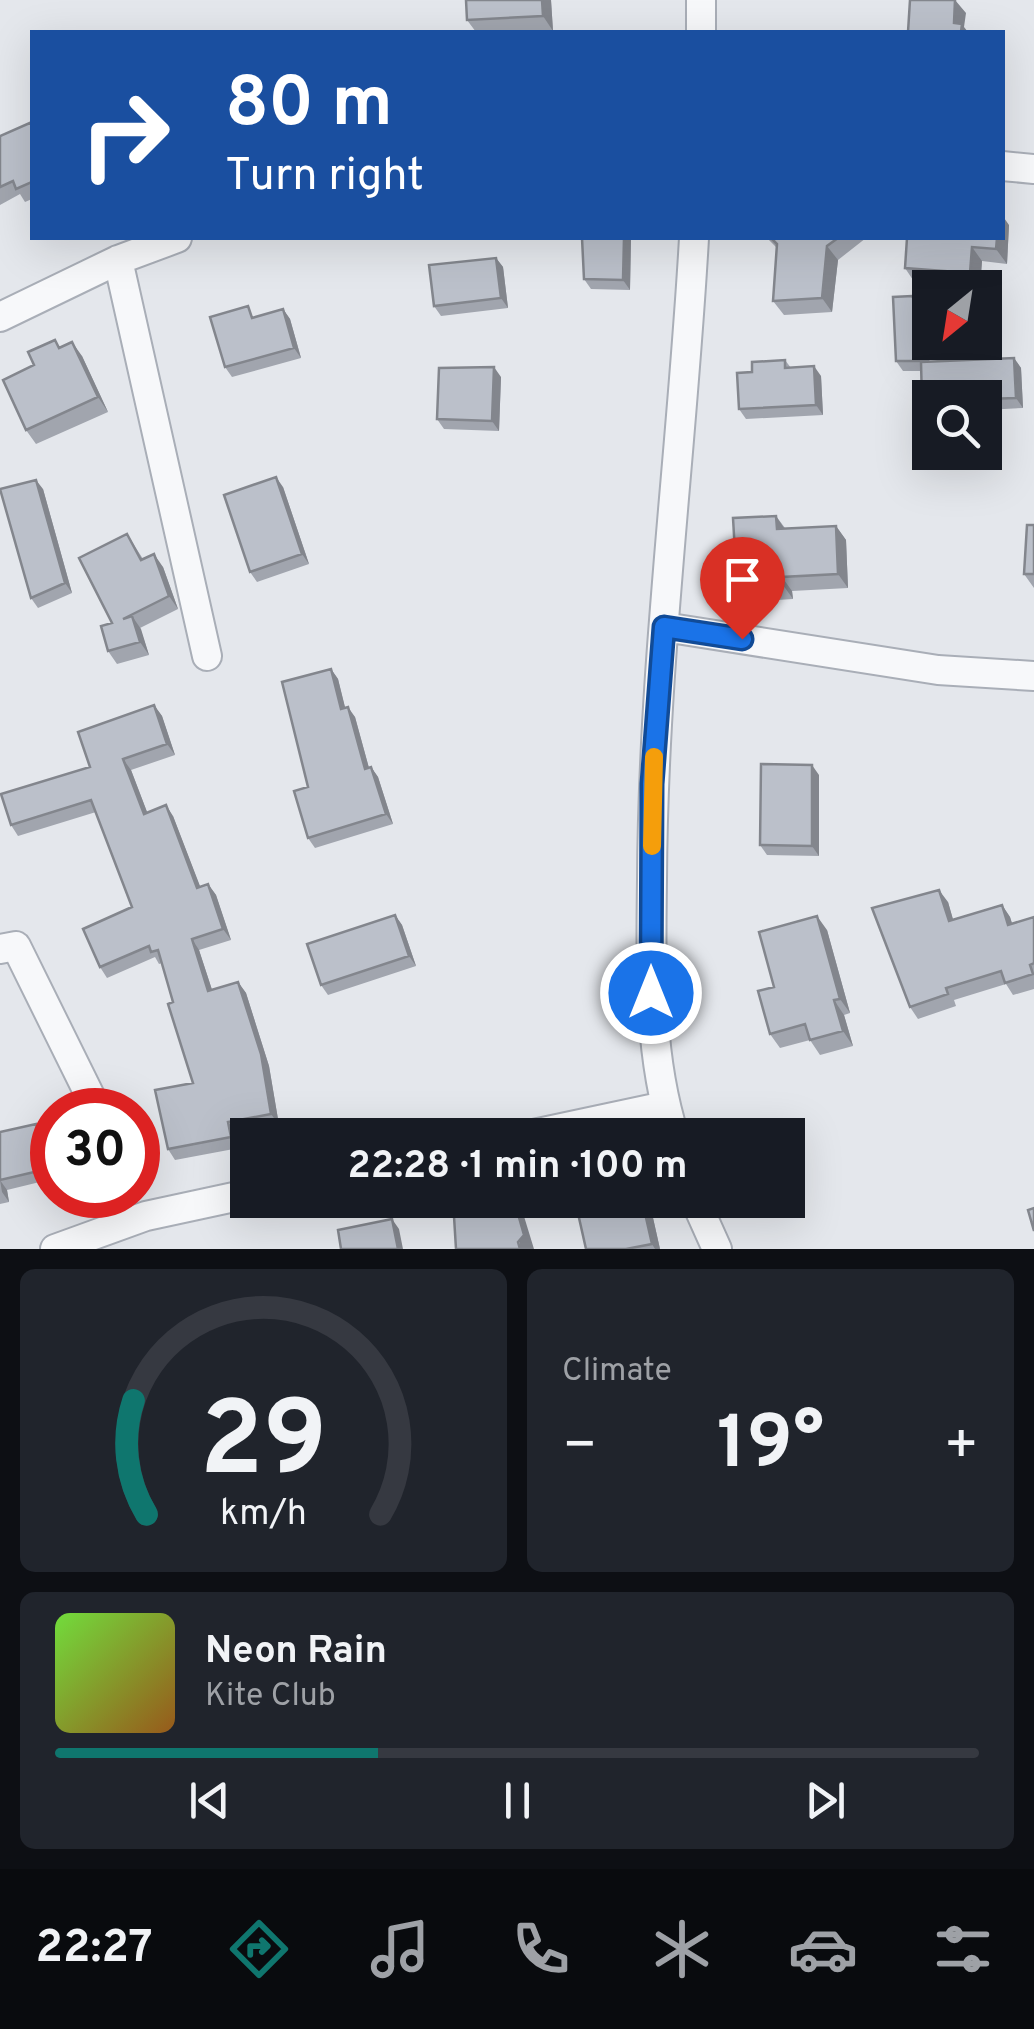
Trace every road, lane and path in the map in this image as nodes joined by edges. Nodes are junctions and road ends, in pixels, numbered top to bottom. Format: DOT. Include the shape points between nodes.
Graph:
graph roads {
  1 [pos="701,0"];
  2 [pos="701,30"];
  3 [pos="1005,166"];
  4 [pos="1034,168"];
  5 [pos="172,240"];
  6 [pos="694,240"];
  7 [pos="118,260"];
  8 [pos="0,317"];
  9 [pos="664,627"];
  10 [pos="207,656"];
  11 [pos="1034,676"];
  12 [pos="0,949"];
  13 [pos="86,1088"];
  14 [pos="665,1106"];
  15 [pos="609,1118"];
  16 [pos="669,1118"];
  17 [pos="230,1196"];
  18 [pos="160,1204"];
  19 [pos="117,1218"];
  20 [pos="703,1218"];
  21 [pos="55,1249"];
  22 [pos="717,1249"];
  1 -- 2 [label="street"];
  3 -- 4 [label="street"];
  5 -- 7 [label="street"];
  6 -- 9 [label="street"];
  7 -- 8 [label="street"];
  7 -- 10 [label="street"];
  9 -- 11 [label="street" via="938,670"];
  9 -- 14 [label="street" via="652,784 651,993"];
  12 -- 13 [label="street" via="16,946"];
  14 -- 15 [label="street"];
  14 -- 16 [label="street"];
  17 -- 18 [label="street"];
  19 -- 21 [label="street"];
  20 -- 22 [label="street"];
}
